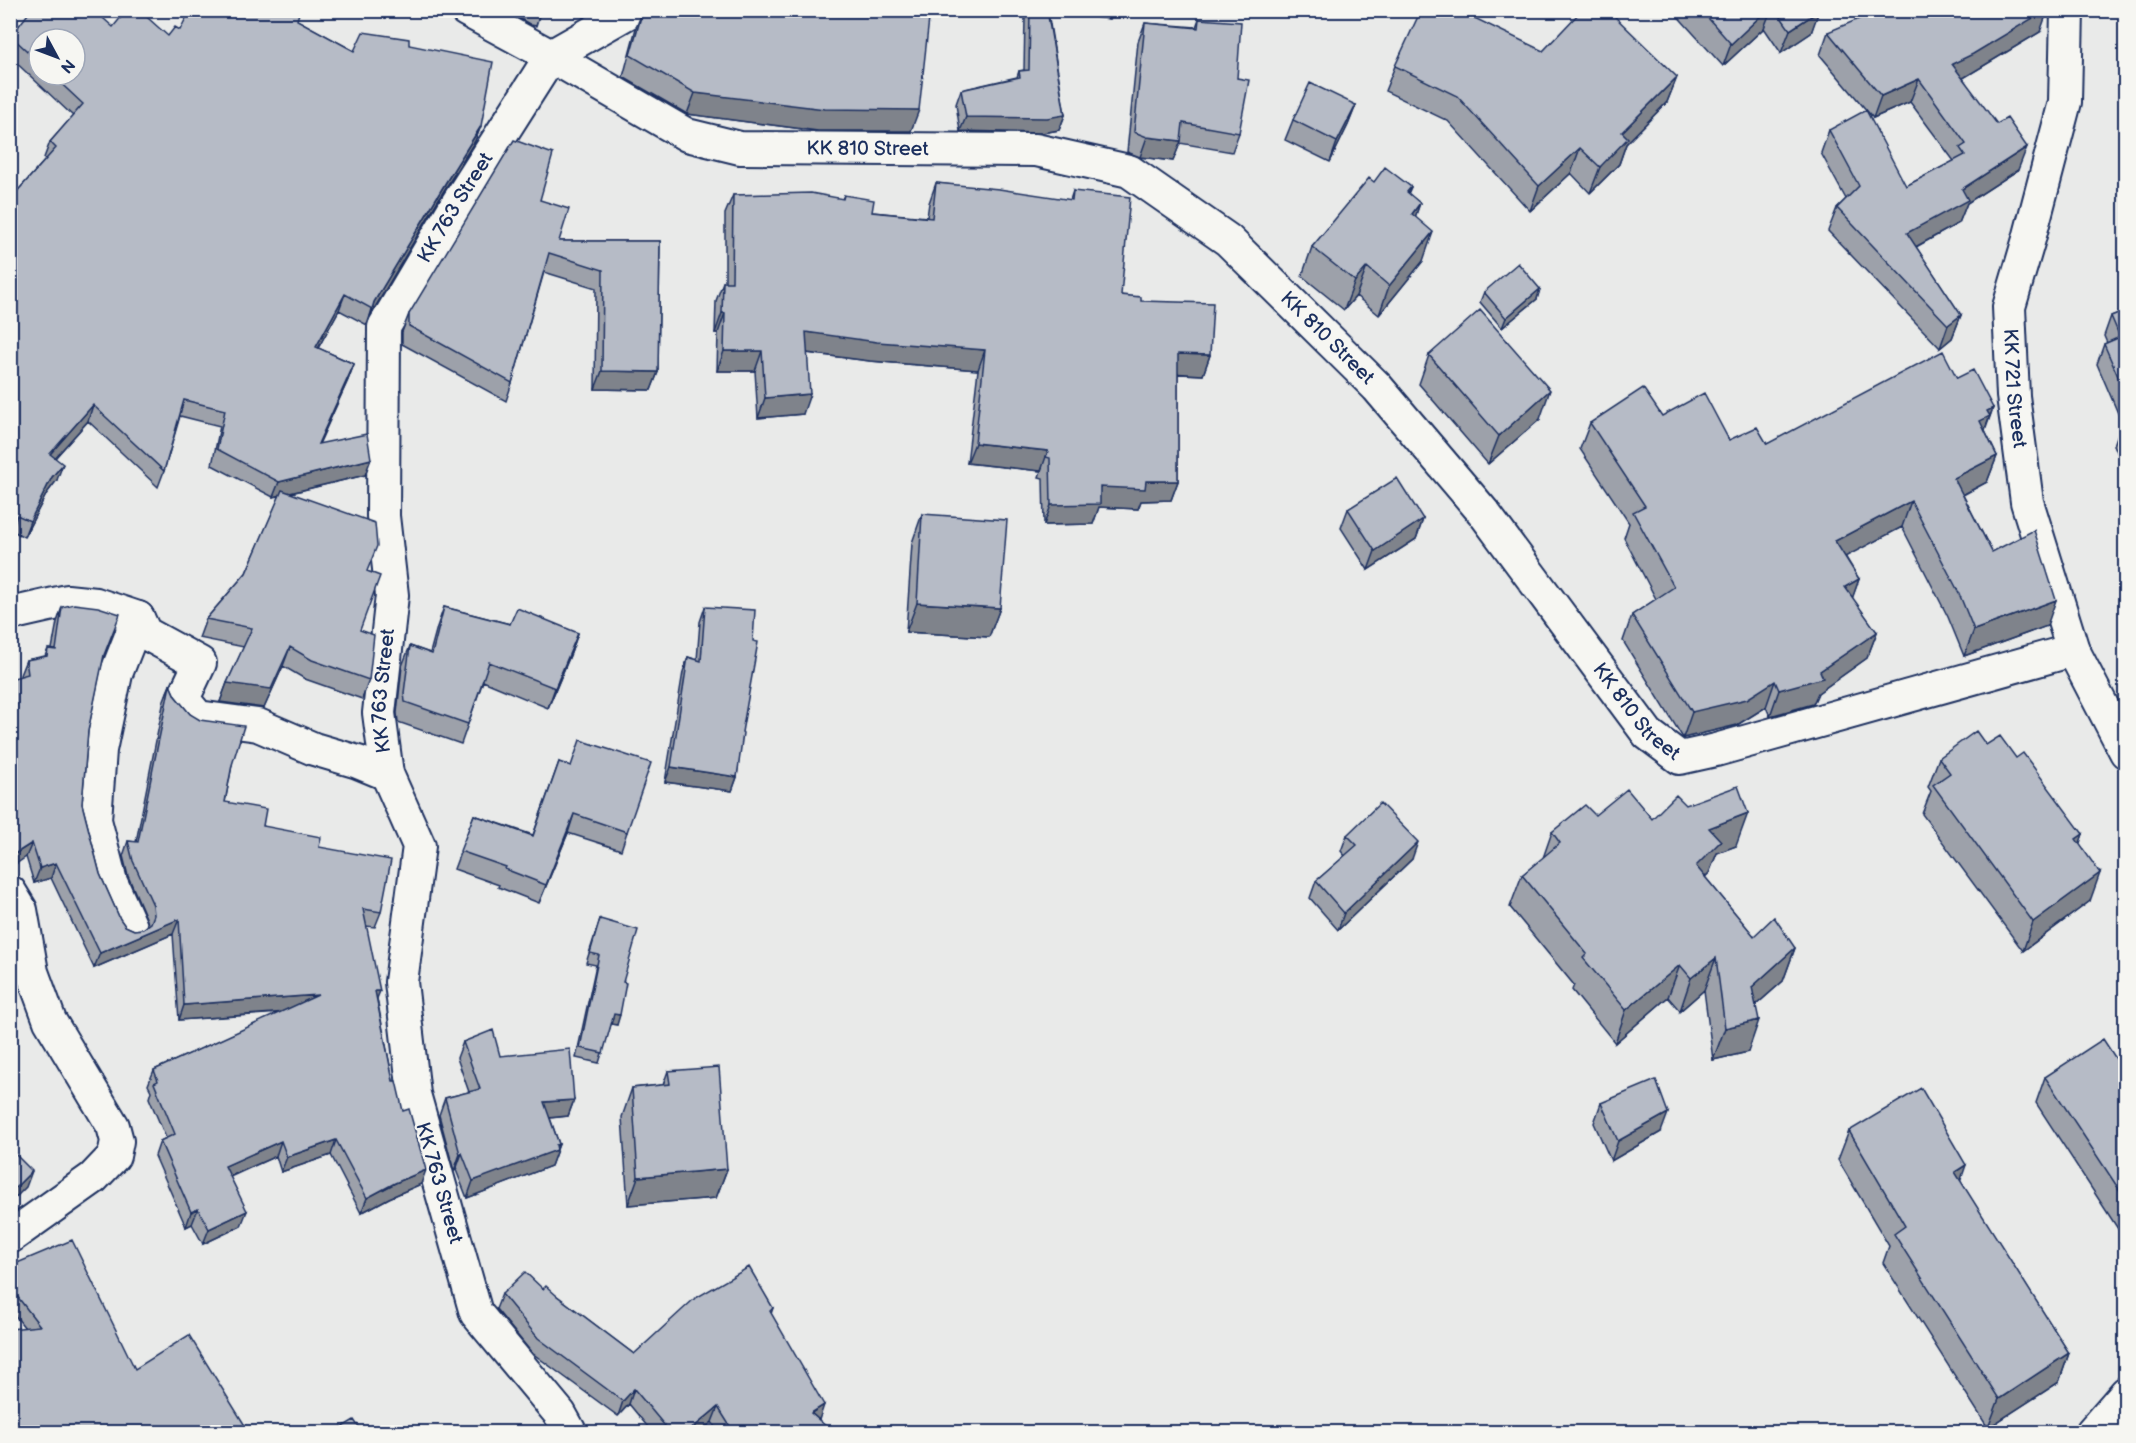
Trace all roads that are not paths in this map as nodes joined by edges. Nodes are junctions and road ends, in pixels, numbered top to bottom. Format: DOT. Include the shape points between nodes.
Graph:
graph roads {
  1 [pos="466,10"];
  2 [pos="632,10"];
  3 [pos="2067,10"];
  4 [pos="551,56"];
  5 [pos="10,614"];
  6 [pos="138,618"];
  7 [pos="2073,650"];
  8 [pos="2126,752"];
  9 [pos="387,774"];
  10 [pos="10,892"];
  11 [pos="131,927"];
  12 [pos="10,1237"];
  13 [pos="2126,1393"];
  14 [pos="570,1432"];
  15 [pos="2092,1432"];
  1 -- 4 [label="street, KK 810 Street"];
  2 -- 4 [label="street"];
  3 -- 7 [label="street, KK 721 Street" via="2065,102 2009,307 2013,396 2027,502"];
  4 -- 7 [label="street, KK 810 Street" via="687,135 740,148 1036,150 1129,171 1228,240 1377,387 1484,513 1648,734 1680,758"];
  4 -- 9 [label="street, KK 763 Street" via="384,327 383,516 392,595 379,713"];
  5 -- 6 [label="street" via="67,601 96,604"];
  6 -- 9 [label="street" via="145,633 200,663 183,699 198,717 258,725"];
  6 -- 11 [label="street" via="116,674 100,750 95,820 111,882"];
  7 -- 8 [label="street, KK 721 Street"];
  9 -- 14 [label="street, KK 763 Street" via="418,846 401,982 414,1094 476,1313 560,1414"];
  10 -- 12 [label="street" via="21,910 32,972 50,1021 117,1141 114,1156 93,1178"];
  13 -- 15 [label="street"];
}
